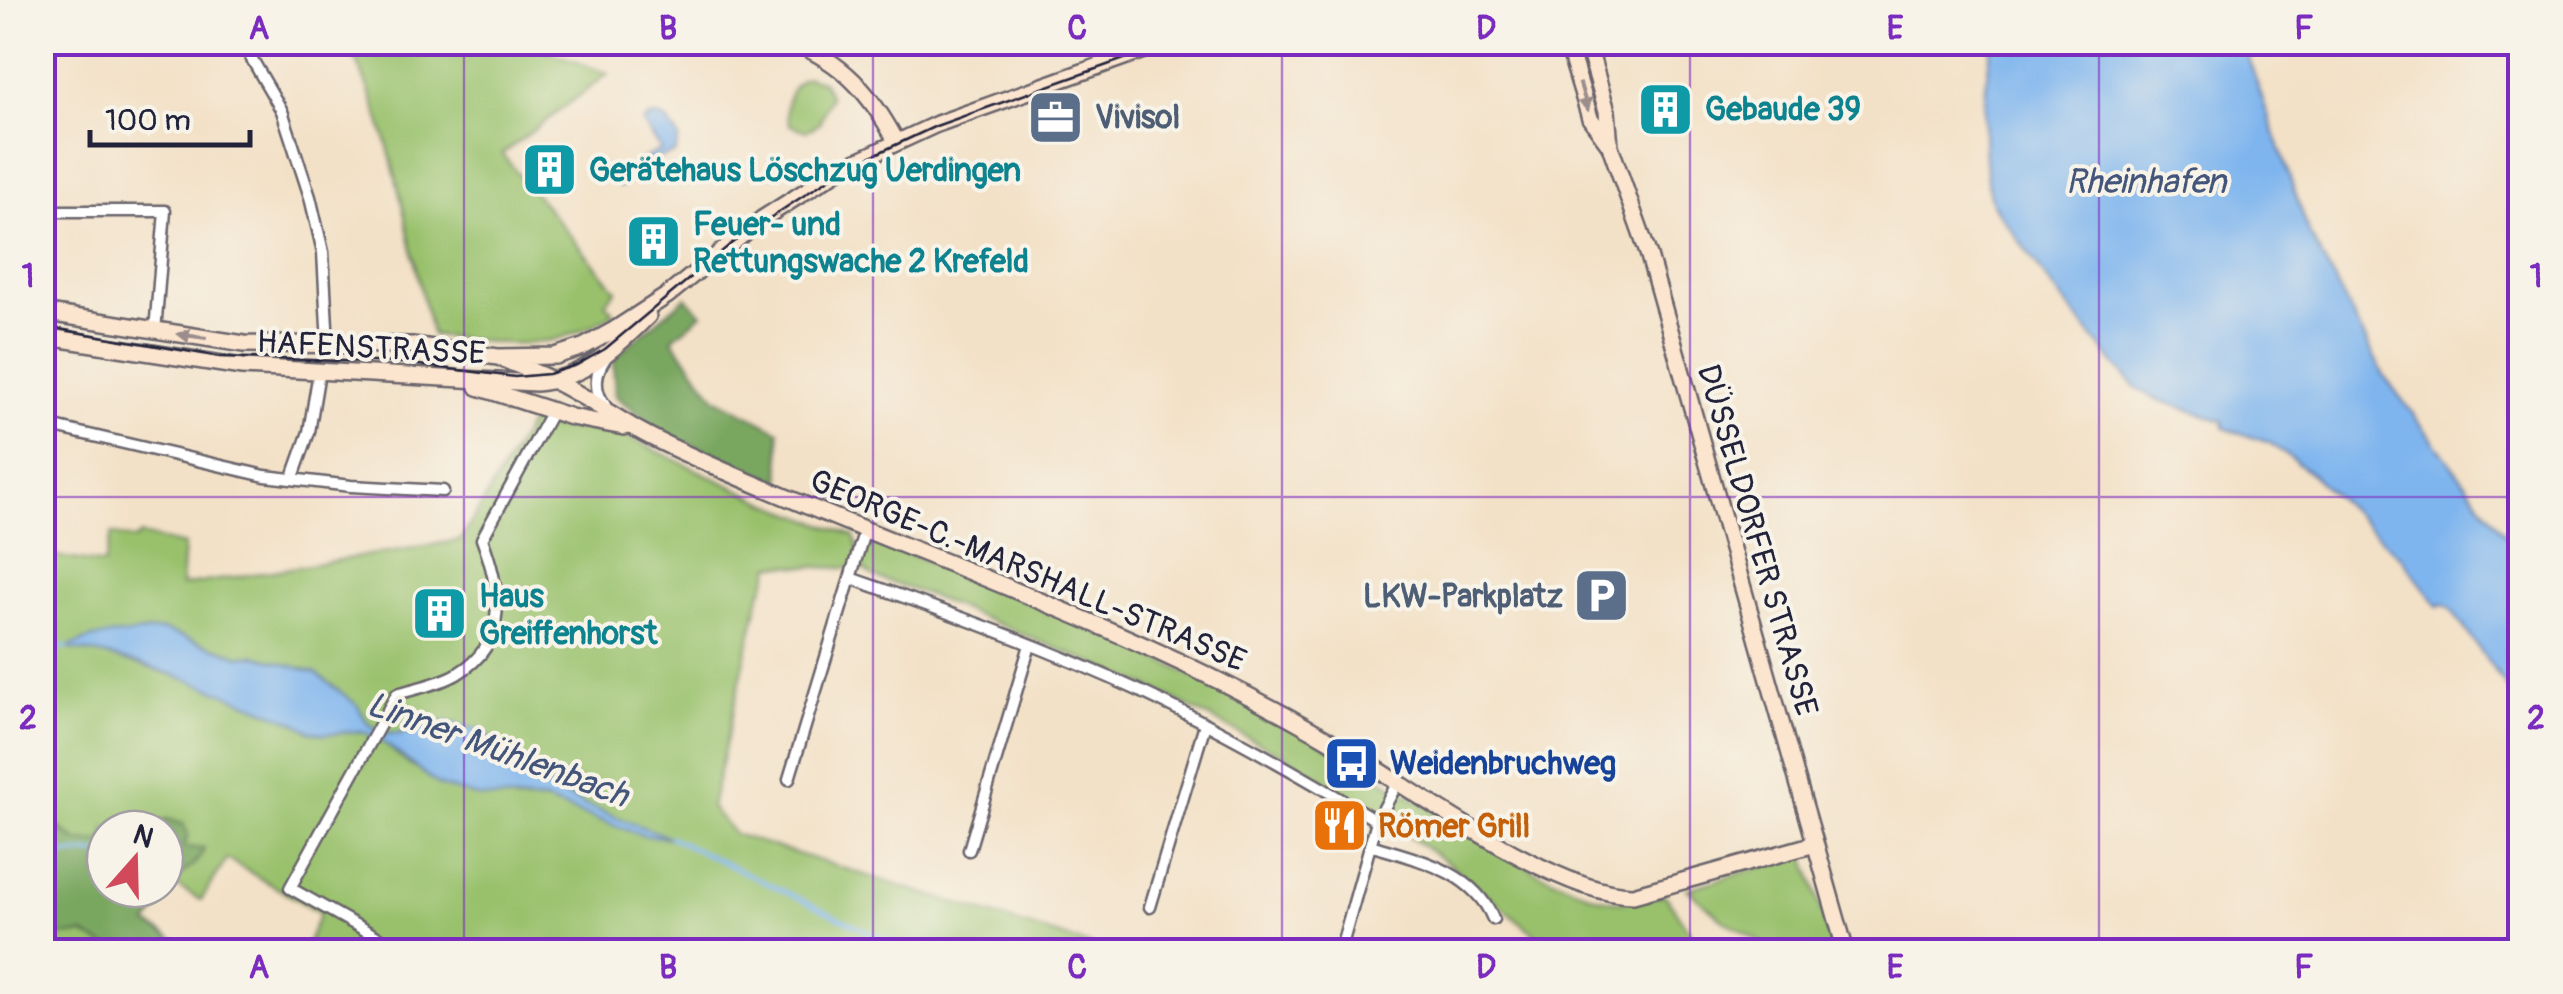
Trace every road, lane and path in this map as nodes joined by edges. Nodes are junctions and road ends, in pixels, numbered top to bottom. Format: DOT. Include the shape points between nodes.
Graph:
graph roads {
  1 [pos="242,42"];
  2 [pos="792,42"];
  3 [pos="1166,42"];
  4 [pos="1567,42"];
  5 [pos="1587,42"];
  6 [pos="896,141"];
  7 [pos="1610,146"];
  8 [pos="42,212"];
  9 [pos="668,294"];
  10 [pos="42,312"];
  11 [pos="156,331"];
  12 [pos="42,336"];
  13 [pos="328,344"];
  14 [pos="616,346"];
  15 [pos="498,357"];
  16 [pos="319,372"];
  17 [pos="437,376"];
  18 [pos="554,381"];
  19 [pos="597,401"];
  20 [pos="552,411"];
  21 [pos="580,418"];
  22 [pos="42,424"];
  23 [pos="642,433"];
  24 [pos="293,477"];
  25 [pos="443,491"];
  26 [pos="865,529"];
  27 [pos="850,578"];
  28 [pos="1030,646"];
  29 [pos="1205,724"];
  30 [pos="1391,778"];
  31 [pos="790,780"];
  32 [pos="1377,821"];
  33 [pos="1815,844"];
  34 [pos="1370,846"];
  35 [pos="968,850"];
  36 [pos="1150,907"];
  37 [pos="1493,919"];
  38 [pos="404,952"];
  39 [pos="1340,952"];
  40 [pos="1846,952"];
  1 -- 13 [label="street" via="282,111 310,196 322,252"];
  2 -- 6 [label="main road" via="848,74"];
  3 -- 6 [label="main road, HAFENSTRASSE"];
  4 -- 7 [label="main road, DÜSSELDORFER STRASSE, one-way" via="1590,118"];
  5 -- 7 [label="main road, DÜSSELDORFER STRASSE"];
  6 -- 9 [label="main road, HAFENSTRASSE" via="762,219"];
  7 -- 33 [label="main road, DÜSSELDORFER STRASSE" via="1649,256"];
  8 -- 11 [label="street" via="165,211"];
  9 -- 14 [label="main road, HAFENSTRASSE"];
  9 -- 15 [label="main road, HAFENSTRASSE" via="583,347 556,356"];
  10 -- 11 [label="main road, HAFENSTRASSE"];
  13 -- 11 [label="main road, HAFENSTRASSE, one-way" via="244,344"];
  12 -- 16 [label="main road, HAFENSTRASSE" via="201,362"];
  13 -- 15 [label="main road, HAFENSTRASSE" via="412,345"];
  14 -- 18 [label="main road, HAFENSTRASSE"];
  14 -- 19 [label="street" via="599,368"];
  15 -- 18 [label="main road, GEORGE-C.-MARSHALL-STRASSE"];
  16 -- 17 [label="main road, HAFENSTRASSE"];
  16 -- 24 [label="street"];
  17 -- 18 [label="main road, HAFENSTRASSE"];
  17 -- 20 [label="main road"];
  18 -- 19 [label="main road, GEORGE-C.-MARSHALL-STRASSE"];
  19 -- 21 [label="street"];
  19 -- 23 [label="main road, GEORGE-C.-MARSHALL-STRASSE"];
  20 -- 21 [label="main road"];
  20 -- 38 [label="street" via="482,539 497,580 490,640 456,674 397,694 290,888"];
  21 -- 23 [label="main road"];
  22 -- 24 [label="street" via="234,470"];
  23 -- 26 [label="main road, GEORGE-C.-MARSHALL-STRASSE"];
  24 -- 25 [label="street"];
  26 -- 27 [label="street"];
  26 -- 30 [label="main road, GEORGE-C.-MARSHALL-STRASSE" via="1184,662"];
  27 -- 28 [label="street"];
  27 -- 31 [label="street"];
  28 -- 29 [label="street"];
  28 -- 35 [label="street"];
  29 -- 32 [label="street"];
  29 -- 36 [label="street"];
  30 -- 32 [label="street"];
  30 -- 33 [label="main road, GEORGE-C.-MARSHALL-STRASSE" via="1553,872 1615,895"];
  32 -- 34 [label="street"];
  33 -- 40 [label="main road, DÜSSELDORFER STRASSE"];
  34 -- 37 [label="street" via="1440,866 1486,902"];
  34 -- 39 [label="street"];
}
